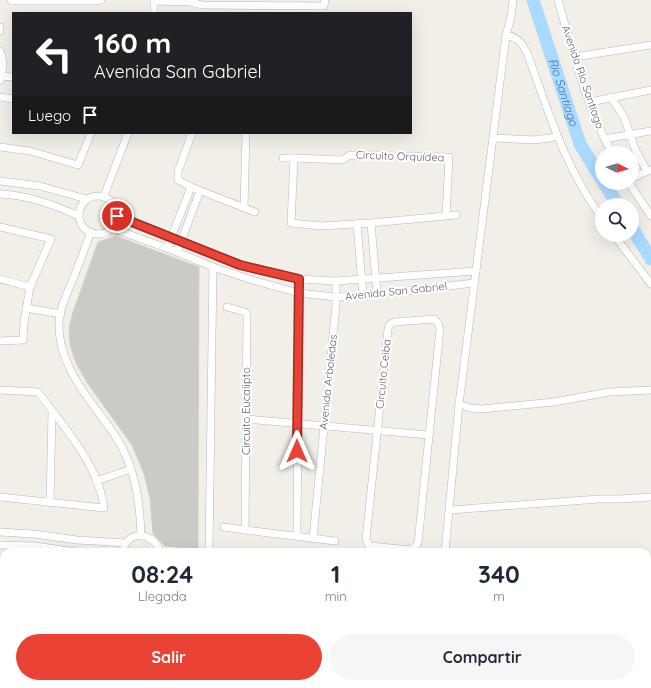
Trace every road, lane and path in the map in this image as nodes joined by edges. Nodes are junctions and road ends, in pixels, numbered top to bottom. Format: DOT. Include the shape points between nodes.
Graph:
graph roads {
  1 [pos="11,0"];
  2 [pos="100,0"];
  3 [pos="154,0"];
  4 [pos="513,0"];
  5 [pos="558,0"];
  6 [pos="191,1"];
  7 [pos="245,2"];
  8 [pos="327,4"];
  9 [pos="154,12"];
  10 [pos="0,27"];
  11 [pos="0,31"];
  12 [pos="506,35"];
  13 [pos="651,44"];
  14 [pos="0,51"];
  15 [pos="574,56"];
  16 [pos="12,77"];
  17 [pos="0,78"];
  18 [pos="651,90"];
  19 [pos="0,97"];
  20 [pos="611,97"];
  21 [pos="12,99"];
  22 [pos="590,102"];
  23 [pos="651,131"];
  24 [pos="91,134"];
  25 [pos="128,134"];
  26 [pos="192,134"];
  27 [pos="246,134"];
  28 [pos="629,135"];
  29 [pos="557,136"];
  30 [pos="493,138"];
  31 [pos="604,139"];
  32 [pos="608,146"];
  33 [pos="0,147"];
  34 [pos="283,158"];
  35 [pos="294,158"];
  36 [pos="649,170"];
  37 [pos="639,175"];
  38 [pos="0,181"];
  39 [pos="191,187"];
  40 [pos="634,190"];
  41 [pos="200,191"];
  42 [pos="0,194"];
  43 [pos="104,196"];
  44 [pos="86,199"];
  45 [pos="186,201"];
  46 [pos="195,205"];
  47 [pos="244,208"];
  48 [pos="595,208"];
  49 [pos="255,212"];
  50 [pos="456,215"];
  51 [pos="78,216"];
  52 [pos="117,216"];
  53 [pos="446,216"];
  54 [pos="651,216"];
  55 [pos="371,223"];
  56 [pos="357,224"];
  57 [pos="0,227"];
  58 [pos="112,228"];
  59 [pos="91,232"];
  60 [pos="171,238"];
  61 [pos="372,240"];
  62 [pos="359,241"];
  63 [pos="180,242"];
  64 [pos="619,242"];
  65 [pos="167,248"];
  66 [pos="176,252"];
  67 [pos="213,267"];
  68 [pos="476,270"];
  69 [pos="375,278"];
  70 [pos="299,279"];
  71 [pos="362,279"];
  72 [pos="0,280"];
  73 [pos="336,281"];
  74 [pos="474,283"];
  75 [pos="651,284"];
  76 [pos="30,287"];
  77 [pos="299,293"];
  78 [pos="377,294"];
  79 [pos="336,296"];
  80 [pos="363,296"];
  81 [pos="26,308"];
  82 [pos="227,308"];
  83 [pos="61,314"];
  84 [pos="0,341"];
  85 [pos="0,390"];
  86 [pos="651,390"];
  87 [pos="459,404"];
  88 [pos="52,412"];
  89 [pos="246,419"];
  90 [pos="298,423"];
  91 [pos="324,426"];
  92 [pos="377,430"];
  93 [pos="429,435"];
  94 [pos="131,469"];
  95 [pos="96,481"];
  96 [pos="651,497"];
  97 [pos="0,498"];
  98 [pos="50,503"];
  99 [pos="450,510"];
  100 [pos="224,527"];
  101 [pos="245,530"];
  102 [pos="0,532"];
  103 [pos="141,536"];
  104 [pos="297,536"];
  105 [pos="313,538"];
  106 [pos="335,541"];
  107 [pos="126,543"];
  108 [pos="0,545"];
  109 [pos="49,548"];
  110 [pos="124,548"];
  111 [pos="158,548"];
  112 [pos="209,548"];
  113 [pos="391,548"];
  114 [pos="414,548"];
  115 [pos="446,548"];
  1 -- 2 [label="street"];
  3 -- 6 [label="street"];
  3 -- 9 [label="street"];
  4 -- 12 [label="street"];
  5 -- 15 [label="street, Avenida Río Santiago"];
  6 -- 7 [label="street" via="202,5"];
  7 -- 8 [label="street"];
  10 -- 11 [label="street"];
  12 -- 29 [label="street" via="522,42"];
  12 -- 30 [label="street"];
  13 -- 15 [label="street"];
  14 -- 17 [label="street"];
  15 -- 22 [label="street, Avenida Río Santiago"];
  16 -- 17 [label="street"];
  18 -- 20 [label="street"];
  19 -- 21 [label="street"];
  20 -- 22 [label="street"];
  20 -- 28 [label="street" via="624,117"];
  22 -- 31 [label="street, Avenida Río Santiago"];
  23 -- 28 [label="street"];
  24 -- 33 [label="street" via="78,165 30,151"];
  25 -- 43 [label="street"];
  26 -- 39 [label="street" via="177,176 178,180"];
  27 -- 47 [label="street"];
  28 -- 31 [label="street"];
  28 -- 36 [label="street" via="634,149"];
  29 -- 30 [label="street" via="534,141"];
  29 -- 48 [label="street"];
  30 -- 68 [label="street"];
  31 -- 32 [label="street, Avenida Río Santiago"];
  34 -- 35 [label="street, Circuito Orquídea"];
  35 -- 53 [label="street, Circuito Orquídea" via="342,160 350,155 449,157"];
  35 -- 56 [label="street" via="291,223 321,226"];
  36 -- 37 [label="street"];
  38 -- 44 [label="street" via="40,186"];
  39 -- 41 [label="street"];
  39 -- 45 [label="street"];
  40 -- 54 [label="street"];
  41 -- 46 [label="street"];
  41 -- 47 [label="street"];
  42 -- 51 [label="street" via="39,200"];
  43 -- 44 [label="street" via="97,195"];
  43 -- 52 [label="street" via="114,204"];
  44 -- 51 [label="street"];
  45 -- 46 [label="street"];
  45 -- 60 [label="street"];
  46 -- 63 [label="street"];
  47 -- 49 [label="street"];
  50 -- 53 [label="street"];
  51 -- 59 [label="street" via="83,228"];
  52 -- 58 [label="street"];
  52 -- 60 [label="street, Avenida San Gabriel"];
  53 -- 55 [label="street"];
  55 -- 56 [label="street"];
  55 -- 61 [label="street"];
  56 -- 62 [label="street"];
  57 -- 76 [label="street" via="51,239"];
  58 -- 59 [label="street" via="101,234"];
  58 -- 65 [label="street, Avenida San Gabriel"];
  59 -- 83 [label="street"];
  60 -- 63 [label="street, Avenida San Gabriel"];
  60 -- 65 [label="street"];
  61 -- 62 [label="street"];
  61 -- 69 [label="street"];
  62 -- 71 [label="street"];
  63 -- 66 [label="street"];
  63 -- 70 [label="street, Avenida San Gabriel" via="240,265"];
  64 -- 75 [label="street"];
  65 -- 66 [label="street, Avenida San Gabriel"];
  66 -- 67 [label="street, Avenida San Gabriel"];
  67 -- 77 [label="street, Avenida San Gabriel"];
  67 -- 112 [label="street"];
  68 -- 69 [label="street, Avenida San Gabriel"];
  68 -- 74 [label="street"];
  69 -- 71 [label="street, Avenida San Gabriel"];
  69 -- 78 [label="street"];
  70 -- 73 [label="street, Avenida San Gabriel"];
  70 -- 77 [label="street"];
  71 -- 73 [label="street, Avenida San Gabriel"];
  71 -- 80 [label="street"];
  72 -- 76 [label="street"];
  73 -- 79 [label="street, Avenida Arboledas"];
  74 -- 78 [label="street, Avenida San Gabriel"];
  74 -- 87 [label="street"];
  76 -- 81 [label="street"];
  77 -- 79 [label="street, Avenida San Gabriel"];
  77 -- 90 [label="street"];
  78 -- 80 [label="street, Avenida San Gabriel"];
  79 -- 80 [label="street, Avenida San Gabriel"];
  79 -- 91 [label="street, Avenida Arboledas"];
  81 -- 83 [label="street"];
  81 -- 84 [label="street" via="23,340"];
  82 -- 89 [label="street, Circuito Eucalipto" via="245,312 247,315"];
  83 -- 94 [label="street" via="60,339 76,382 116,438"];
  85 -- 88 [label="street" via="38,392"];
  86 -- 87 [label="street" via="609,392 554,402 482,409"];
  87 -- 99 [label="street"];
  88 -- 95 [label="street" via="75,443"];
  88 -- 98 [label="street"];
  89 -- 90 [label="street"];
  89 -- 101 [label="street, Circuito Eucalipto"];
  90 -- 91 [label="street"];
  90 -- 104 [label="street"];
  91 -- 92 [label="street"];
  91 -- 105 [label="street, Avenida Arboledas"];
  92 -- 93 [label="street"];
  92 -- 93 [label="street, Circuito Ceiba" via="390,324 434,319 440,329"];
  92 -- 113 [label="street, Circuito Ceiba" via="366,539 370,546"];
  93 -- 114 [label="street, Circuito Ceiba" via="418,543"];
  94 -- 95 [label="street"];
  94 -- 103 [label="street" via="136,485"];
  95 -- 98 [label="street" via="102,494 104,508"];
  96 -- 99 [label="street"];
  97 -- 98 [label="street"];
  99 -- 115 [label="street"];
  100 -- 101 [label="street"];
  101 -- 104 [label="street"];
  102 -- 107 [label="street"];
  103 -- 107 [label="street" via="134,537"];
  103 -- 111 [label="street" via="152,539"];
  104 -- 105 [label="street"];
  105 -- 106 [label="street"];
  107 -- 110 [label="street"];
  108 -- 109 [label="street"];
}
